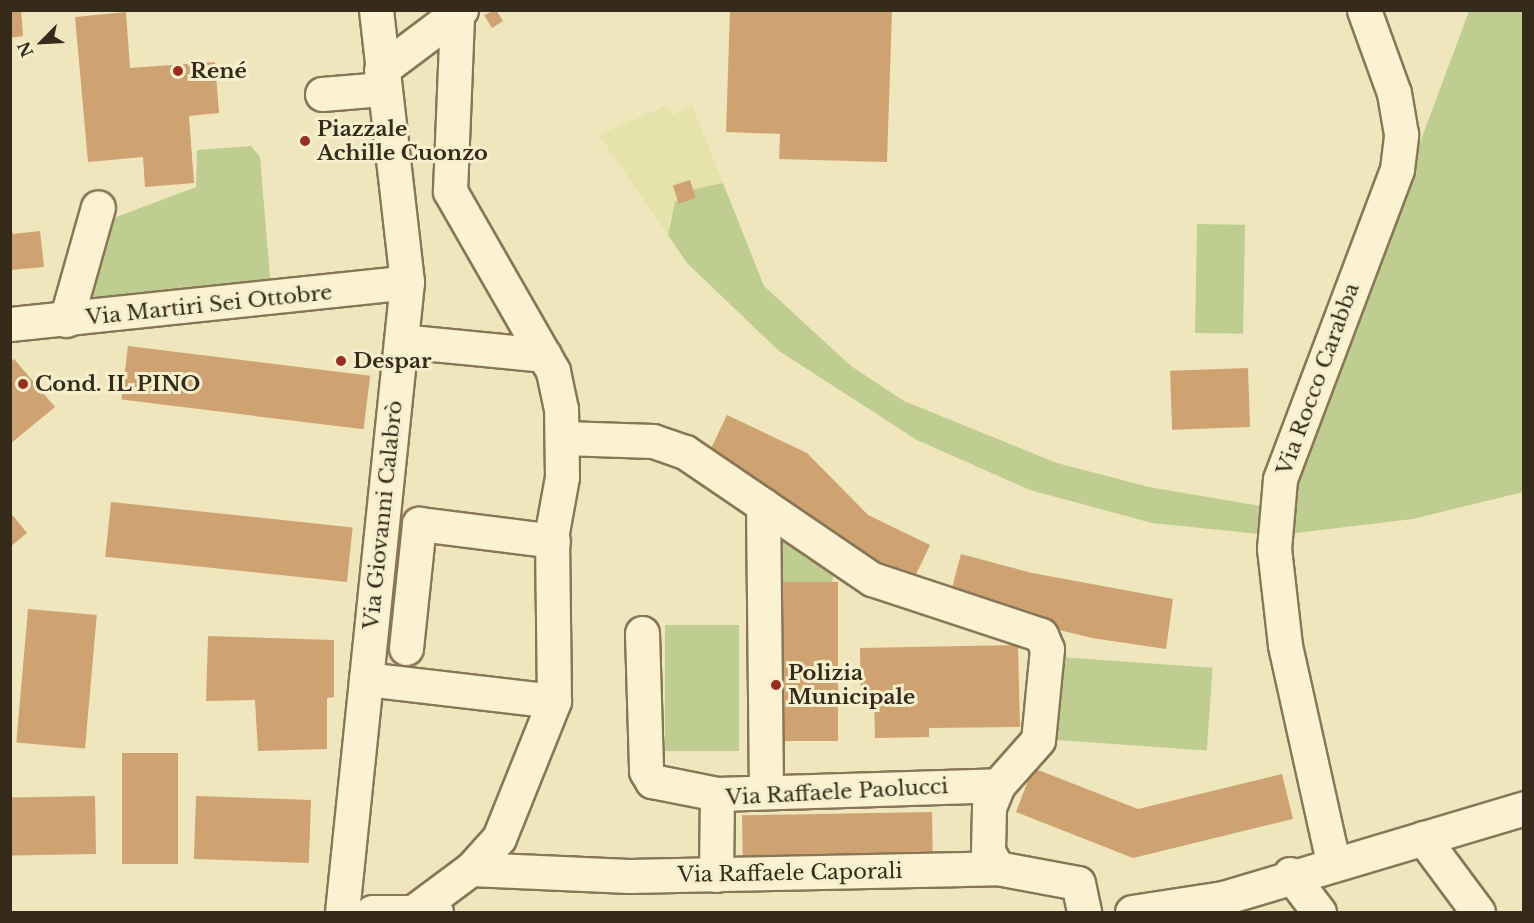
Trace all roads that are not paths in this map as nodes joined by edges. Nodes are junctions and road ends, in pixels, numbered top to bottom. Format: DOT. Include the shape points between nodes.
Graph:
graph roads {
  1 [pos="376,10"];
  2 [pos="1364,10"];
  3 [pos="459,12"];
  4 [pos="382,79"];
  5 [pos="322,94"];
  6 [pos="98,207"];
  7 [pos="407,282"];
  8 [pos="66,320"];
  9 [pos="10,324"];
  10 [pos="401,341"];
  11 [pos="544,355"];
  12 [pos="563,438"];
  13 [pos="763,505"];
  14 [pos="553,541"];
  15 [pos="642,633"];
  16 [pos="406,648"];
  17 [pos="366,679"];
  18 [pos="554,701"];
  19 [pos="998,785"];
  20 [pos="766,792"];
  21 [pos="717,794"];
  22 [pos="1524,808"];
  23 [pos="1423,838"];
  24 [pos="1333,862"];
  25 [pos="997,868"];
  26 [pos="471,869"];
  27 [pos="1290,874"];
  28 [pos="716,875"];
  29 [pos="1224,905"];
  30 [pos="342,912"];
  31 [pos="372,912"];
  32 [pos="413,912"];
  33 [pos="450,912"];
  34 [pos="1084,912"];
  35 [pos="1132,912"];
  36 [pos="1319,912"];
  37 [pos="1478,912"];
  1 -- 4 [label="street, Via Giovanni Calabrò"];
  2 -- 24 [label="street, Via Rocco Carabba" via="1394,93 1401,134 1397,169 1280,480 1274,549 1285,645"];
  3 -- 4 [label="street"];
  3 -- 11 [label="street" via="450,192"];
  4 -- 5 [label="street"];
  4 -- 7 [label="street, Via Giovanni Calabrò"];
  6 -- 8 [label="street"];
  7 -- 8 [label="street, Via Martiri Sei Ottobre"];
  7 -- 10 [label="street, Via Giovanni Calabrò"];
  8 -- 9 [label="street, Via Martiri Sei Ottobre"];
  10 -- 11 [label="street"];
  10 -- 17 [label="street, Via Giovanni Calabrò"];
  11 -- 12 [label="street" via="553,371"];
  12 -- 13 [label="street" via="653,441 685,452"];
  12 -- 14 [label="street"];
  13 -- 19 [label="street" via="872,579 1041,635 1047,649 1038,740"];
  13 -- 20 [label="street"];
  14 -- 16 [label="street" via="419,524"];
  14 -- 18 [label="street"];
  15 -- 21 [label="street" via="646,771 652,781"];
  17 -- 18 [label="street"];
  17 -- 30 [label="street, Via Giovanni Calabrò"];
  18 -- 26 [label="street" via="499,838"];
  19 -- 20 [label="street, Via Raffaele Paolucci"];
  19 -- 25 [label="street" via="989,807 988,851"];
  20 -- 21 [label="street, Via Raffaele Paolucci"];
  21 -- 28 [label="street, Via Raffaele Paolucci"];
  22 -- 23 [label="street"];
  23 -- 24 [label="street"];
  23 -- 37 [label="street"];
  24 -- 27 [label="street"];
  25 -- 28 [label="street, Via Raffaele Caporali"];
  25 -- 34 [label="street, Via Raffaele Caporali" via="1078,883"];
  26 -- 28 [label="street, Via Raffaele Caporali"];
  26 -- 32 [label="street"];
  27 -- 29 [label="street"];
  27 -- 36 [label="street"];
  29 -- 35 [label="street"];
  31 -- 32 [label="street"];
  32 -- 33 [label="street"];
}
